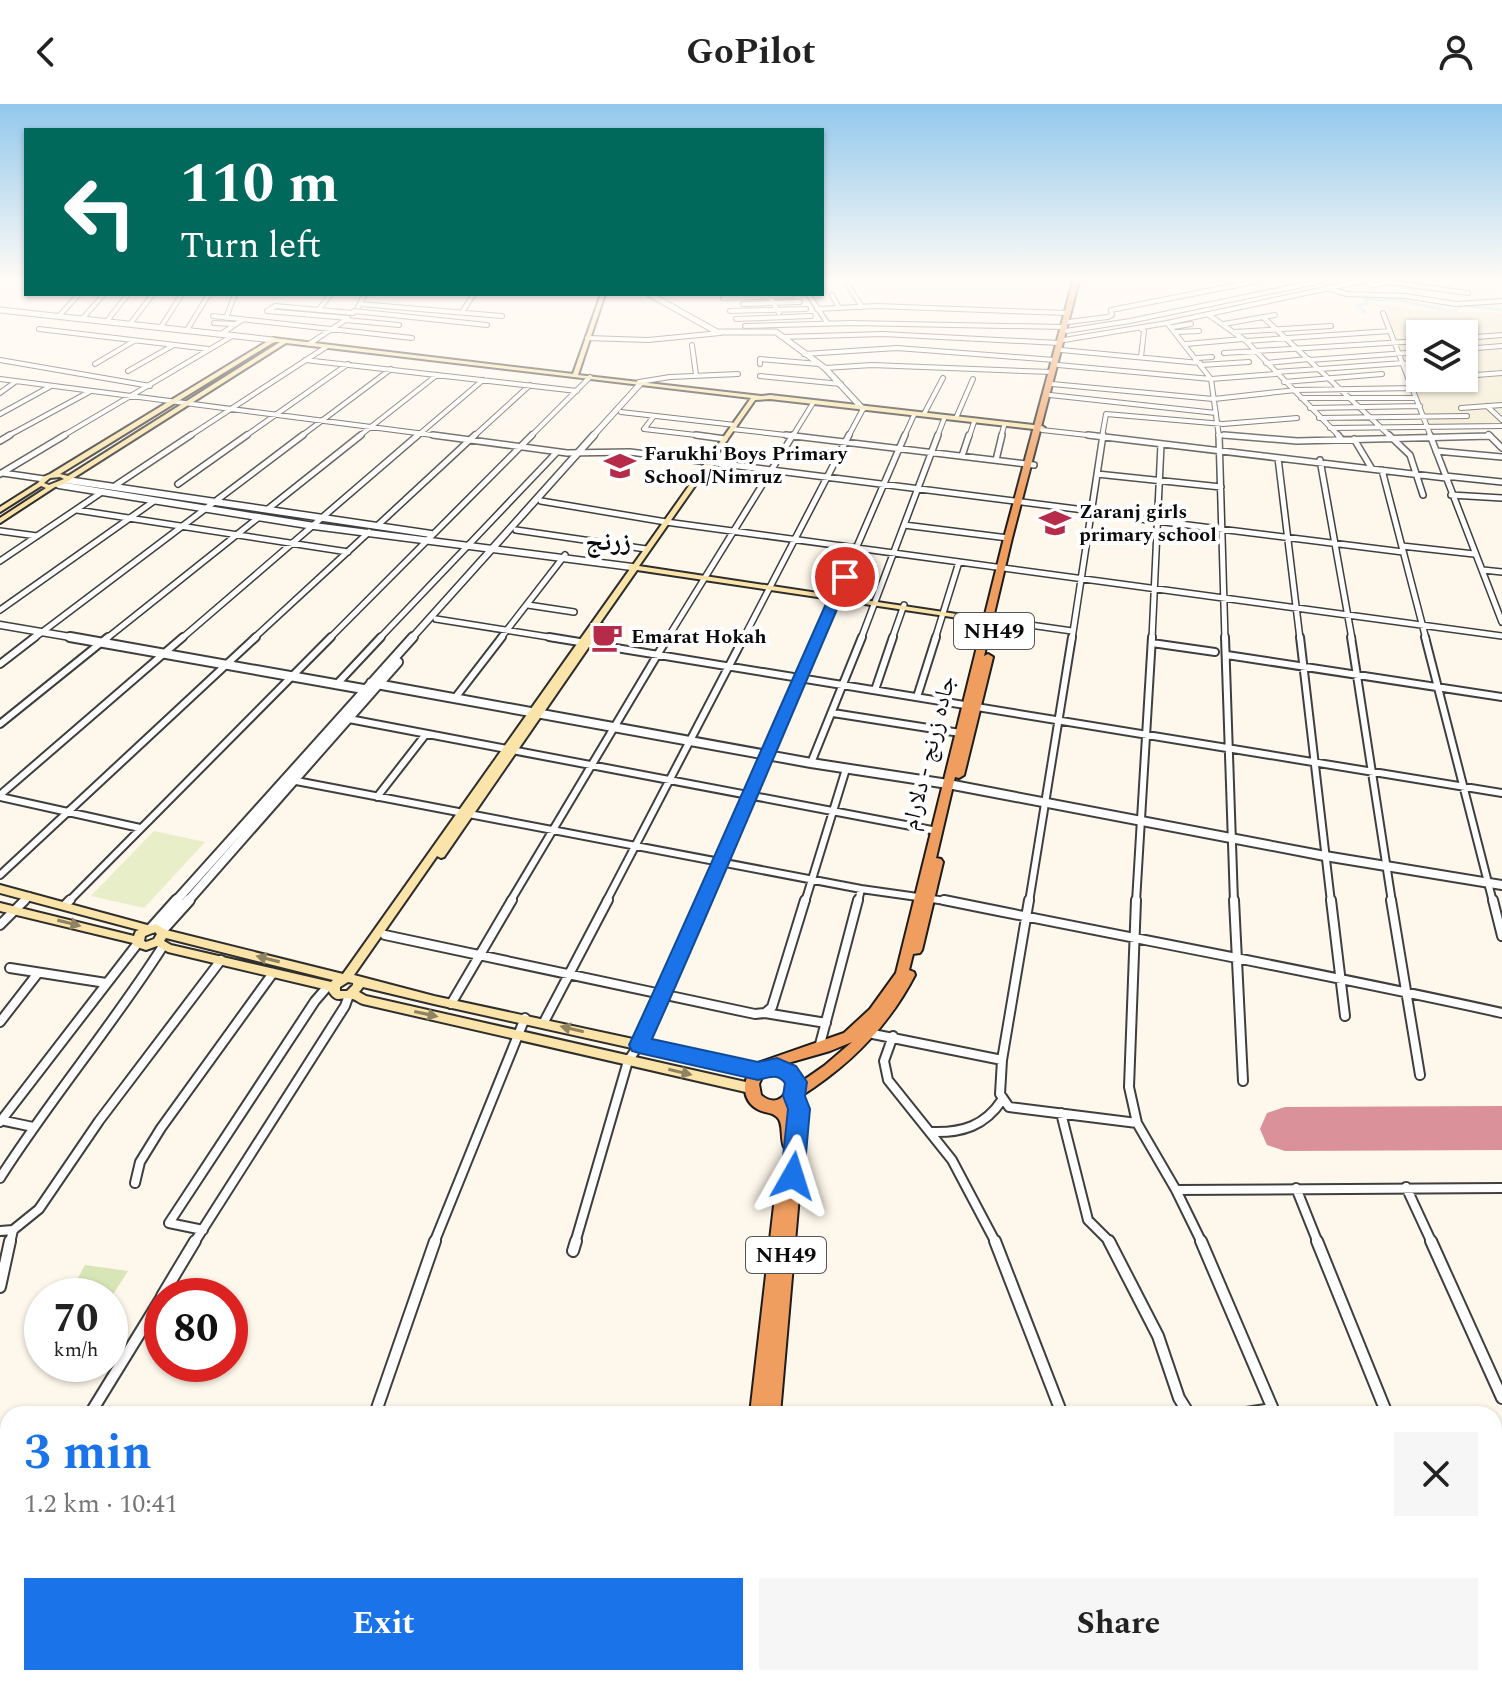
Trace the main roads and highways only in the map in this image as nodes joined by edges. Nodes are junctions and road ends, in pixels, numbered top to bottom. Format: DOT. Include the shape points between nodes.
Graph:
graph roads {
  1 [pos="249,355"];
  2 [pos="263,355"];
  3 [pos="396,355"];
  4 [pos="582,355"];
  5 [pos="1058,355"];
  6 [pos="1055,366"];
  7 [pos="575,375"];
  8 [pos="761,398"];
  9 [pos="862,408"];
  10 [pos="734,428"];
  11 [pos="1039,428"];
  12 [pos="710,462"];
  13 [pos="52,476"];
  14 [pos="67,479"];
  15 [pos="42,482"];
  16 [pos="56,486"];
  17 [pos="1022,501"];
  18 [pos="0,510"];
  19 [pos="0,521"];
  20 [pos="669,522"];
  21 [pos="637,566"];
  22 [pos="1005,568"];
  23 [pos="992,620"];
  24 [pos="972,704"];
  25 [pos="952,785"];
  26 [pos="0,889"];
  27 [pos="925,896"];
  28 [pos="0,907"];
  29 [pos="400,908"];
  30 [pos="158,935"];
  31 [pos="351,979"];
  32 [pos="331,986"];
  33 [pos="350,994"];
  34 [pos="760,1070"];
  35 [pos="750,1088"];
  36 [pos="795,1095"];
  37 [pos="776,1106"];
  38 [pos="760,1406"];
  39 [pos="772,1406"];
  1 -- 13 [label="main road"];
  2 -- 14 [label="main road"];
  3 -- 7 [label="main road"];
  4 -- 7 [label="main road"];
  5 -- 6 [label="highway, جاده زرنج - دلارام / NH49"];
  6 -- 11 [label="highway, جاده زرنج - دلارام / NH49"];
  6 -- 11 [label="highway, جاده زرنج - دلارام / NH49"];
  7 -- 8 [label="main road"];
  8 -- 9 [label="main road"];
  8 -- 9 [label="main road"];
  8 -- 10 [label="main road"];
  9 -- 11 [label="main road"];
  9 -- 11 [label="main road"];
  10 -- 12 [label="main road"];
  10 -- 12 [label="main road"];
  11 -- 17 [label="highway, جاده زرنج - دلارام / NH49"];
  12 -- 20 [label="main road"];
  13 -- 14 [label="main road"];
  13 -- 15 [label="main road"];
  14 -- 16 [label="main road"];
  15 -- 16 [label="main road"];
  15 -- 18 [label="main road"];
  16 -- 19 [label="main road"];
  17 -- 22 [label="highway, جاده زرنج - دلارام / NH49"];
  17 -- 22 [label="highway, جاده زرنج - دلارام / NH49" via="1008,538"];
  20 -- 21 [label="main road"];
  20 -- 21 [label="main road"];
  21 -- 23 [label="main road"];
  21 -- 29 [label="main road"];
  22 -- 23 [label="highway, جاده زرنج - دلارام / NH49"];
  23 -- 24 [label="highway, جاده زرنج - دلارام / NH49"];
  24 -- 25 [label="highway, جاده زرنج - دلارام / NH49"];
  24 -- 25 [label="highway, جاده زرنج - دلارام / NH49" via="960,733"];
  25 -- 27 [label="highway, جاده زرنج - دلارام / NH49"];
  25 -- 27 [label="highway, جاده زرنج - دلارام / NH49"];
  26 -- 30 [label="main road"];
  27 -- 34 [label="highway, جاده زرنج - دلارام / NH49" via="902,974 852,1035"];
  27 -- 36 [label="highway, جاده زرنج - دلارام / NH49" via="910,974 898,997 868,1033"];
  28 -- 30 [label="main road, one-way" via="138,941"];
  29 -- 31 [label="main road"];
  29 -- 31 [label="main road"];
  31 -- 30 [label="main road, one-way"];
  30 -- 32 [label="main road" via="221,960"];
  31 -- 32 [label="main road"];
  31 -- 33 [label="main road"];
  34 -- 31 [label="main road, one-way"];
  32 -- 33 [label="main road" via="337,995"];
  33 -- 35 [label="main road, one-way"];
  34 -- 35 [label="highway"];
  34 -- 36 [label="highway" via="777,1067 789,1072 796,1082"];
  35 -- 37 [label="highway" via="761,1103"];
  36 -- 37 [label="highway, NH49"];
  36 -- 39 [label="highway, NH49" via="799,1116"];
  37 -- 38 [label="highway, NH49" via="787,1118 789,1135"];
}
